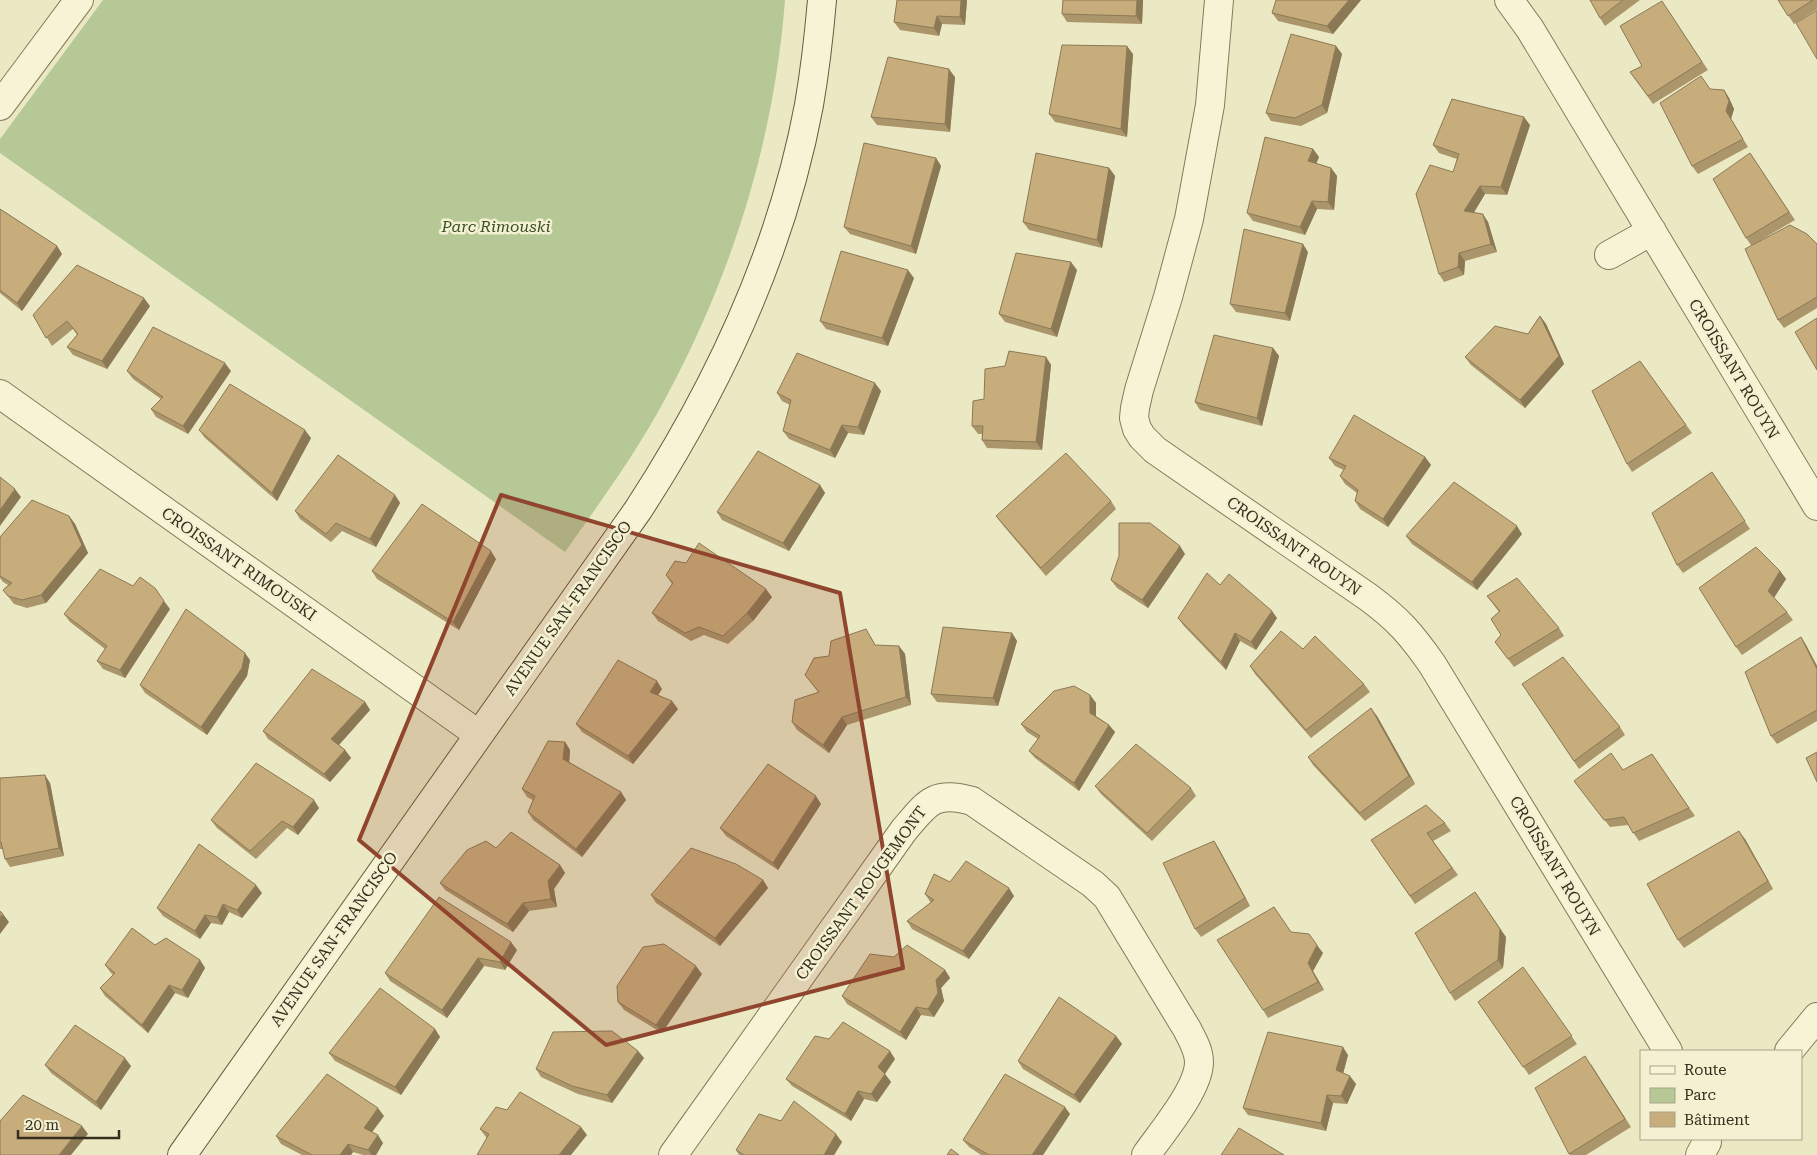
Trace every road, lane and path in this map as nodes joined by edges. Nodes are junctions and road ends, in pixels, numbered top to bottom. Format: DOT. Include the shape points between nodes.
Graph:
graph roads {
  1 [pos="78,0"];
  2 [pos="822,0"];
  3 [pos="1219,0"];
  4 [pos="1509,0"];
  5 [pos="0,106"];
  6 [pos="1652,231"];
  7 [pos="1609,256"];
  8 [pos="0,394"];
  9 [pos="1817,506"];
  10 [pos="478,734"];
  11 [pos="1817,1017"];
  12 [pos="1667,1050"];
  13 [pos="1791,1050"];
  14 [pos="182,1155"];
  15 [pos="673,1155"];
  16 [pos="1146,1155"];
  1 -- 5 [label="street"];
  2 -- 10 [label="street, AVENUE SAN-FRANCISCO" via="809,104 788,190 769,249 716,375 638,510"];
  3 -- 12 [label="street, CROISSANT ROUYN" via="1203,147 1181,253 1138,390 1134,418 1137,429 1155,450 1388,611 1405,628 1432,664"];
  4 -- 6 [label="street, CROISSANT ROUYN" via="1530,29"];
  6 -- 7 [label="street"];
  6 -- 9 [label="street, CROISSANT ROUYN"];
  8 -- 10 [label="street, CROISSANT RIMOUSKI"];
  10 -- 14 [label="street, AVENUE SAN-FRANCISCO"];
  11 -- 13 [label="street"];
  15 -- 16 [label="street, CROISSANT ROUGEMONT" via="904,830 926,803 939,797 957,796 972,801 1093,884 1107,898 1196,1046 1199,1061 1196,1076"];
}
